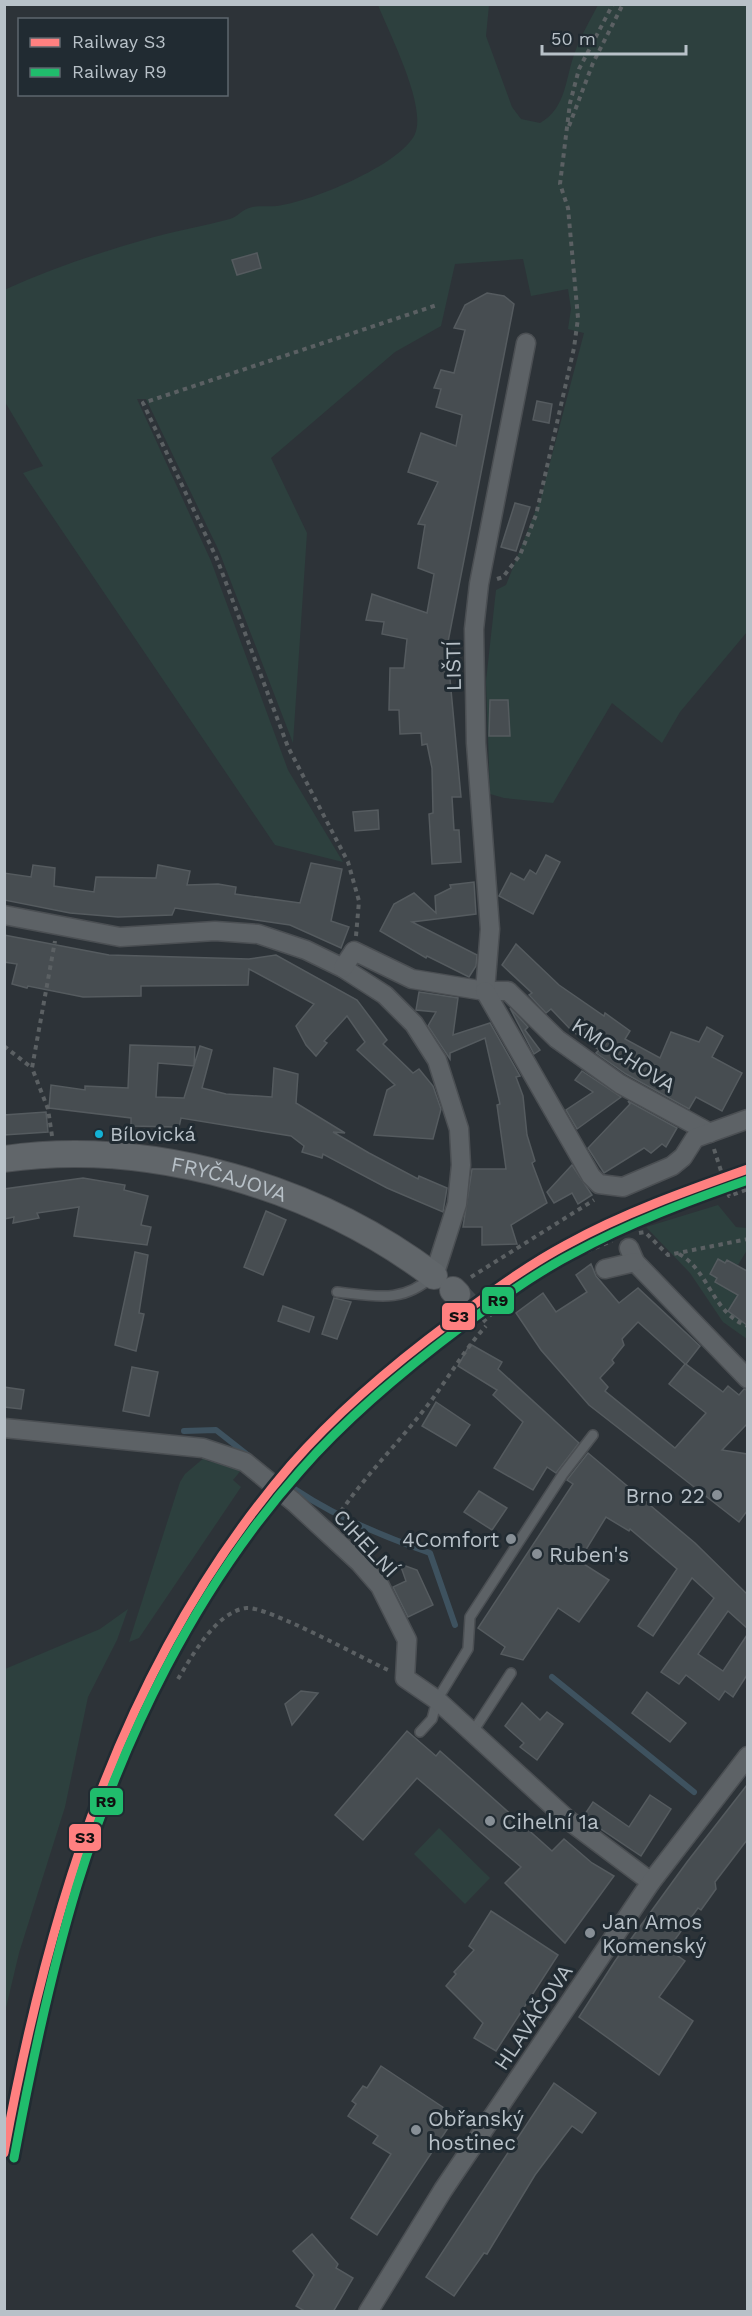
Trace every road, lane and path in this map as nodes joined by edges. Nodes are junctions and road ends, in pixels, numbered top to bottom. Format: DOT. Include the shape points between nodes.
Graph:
graph roads {
  1 [pos="613,4"];
  2 [pos="623,4"];
  3 [pos="566,139"];
  4 [pos="437,305"];
  5 [pos="526,343"];
  6 [pos="479,584"];
  7 [pos="4,915"];
  8 [pos="58,926"];
  9 [pos="354,951"];
  10 [pos="343,968"];
  11 [pos="485,991"];
  12 [pos="4,1046"];
  13 [pos="32,1068"];
  14 [pos="747,1119"];
  15 [pos="710,1133"];
  16 [pos="55,1155"];
  17 [pos="4,1159"];
  18 [pos="716,1159"];
  19 [pos="611,1186"];
  20 [pos="747,1189"];
  21 [pos="747,1239"];
  22 [pos="629,1249"];
  23 [pos="678,1254"];
  24 [pos="605,1269"];
  25 [pos="448,1286"];
  26 [pos="337,1292"];
  27 [pos="747,1326"];
  28 [pos="747,1379"];
  29 [pos="4,1428"];
  30 [pos="593,1435"];
  31 [pos="336,1519"];
  32 [pos="511,1673"];
  33 [pos="405,1677"];
  34 [pos="178,1679"];
  35 [pos="437,1700"];
  36 [pos="420,1732"];
  37 [pos="472,1733"];
  38 [pos="747,1756"];
  39 [pos="651,1882"];
  40 [pos="368,2312"];
  1 -- 3 [label="path" via="579,69"];
  2 -- 3 [label="path" via="592,63"];
  3 -- 6 [label="path" via="560,183 568,208 578,318 574,348 536,515 520,555 503,577"];
  4 -- 9 [label="path" via="143,403 218,559 288,747 348,862 359,901"];
  5 -- 6 [label="street, LIŠTÍ"];
  6 -- 11 [label="street, LIŠTÍ" via="474,630 476,743 490,929"];
  7 -- 8 [label="street"];
  8 -- 10 [label="street" via="120,937 215,931 258,934"];
  8 -- 13 [label="path"];
  9 -- 10 [label="street"];
  9 -- 11 [label="street" via="412,979"];
  10 -- 25 [label="street" via="385,995 414,1024 437,1060 450,1096 459,1129 461,1165"];
  11 -- 15 [label="street, KMOCHOVA" via="508,991 557,1039 611,1078"];
  11 -- 19 [label="street" via="591,1176 599,1184"];
  12 -- 13 [label="path"];
  13 -- 16 [label="path" via="48,1109"];
  14 -- 15 [label="street"];
  15 -- 19 [label="street" via="696,1138 672,1166 623,1187"];
  16 -- 17 [label="main road, FRYČAJOVA"];
  16 -- 25 [label="main road, FRYČAJOVA" via="127,1158 228,1176 346,1222 403,1253"];
  18 -- 20 [label="path" via="729,1196"];
  19 -- 25 [label="path" via="598,1198"];
  21 -- 23 [label="path"];
  22 -- 23 [label="path" via="645,1232 668,1255"];
  22 -- 24 [label="street"];
  22 -- 28 [label="street"];
  22 -- 31 [label="path" via="551,1270 496,1309 424,1411"];
  23 -- 27 [label="path" via="690,1263 726,1312"];
  25 -- 26 [label="lane" via="387,1298"];
  29 -- 33 [label="street, CIHELNÍ" via="203,1448 245,1462 294,1502 380,1586 407,1641"];
  30 -- 35 [label="lane" via="563,1474 470,1617 468,1649"];
  32 -- 37 [label="lane"];
  33 -- 34 [label="path" via="284,1620 247,1608 235,1612 201,1640"];
  33 -- 35 [label="street"];
  35 -- 36 [label="lane" via="432,1719"];
  35 -- 37 [label="street"];
  37 -- 39 [label="street" via="567,1819"];
  38 -- 39 [label="street, HLAVÁČOVA"];
  39 -- 40 [label="street, HLAVÁČOVA" via="443,2190"];
}
